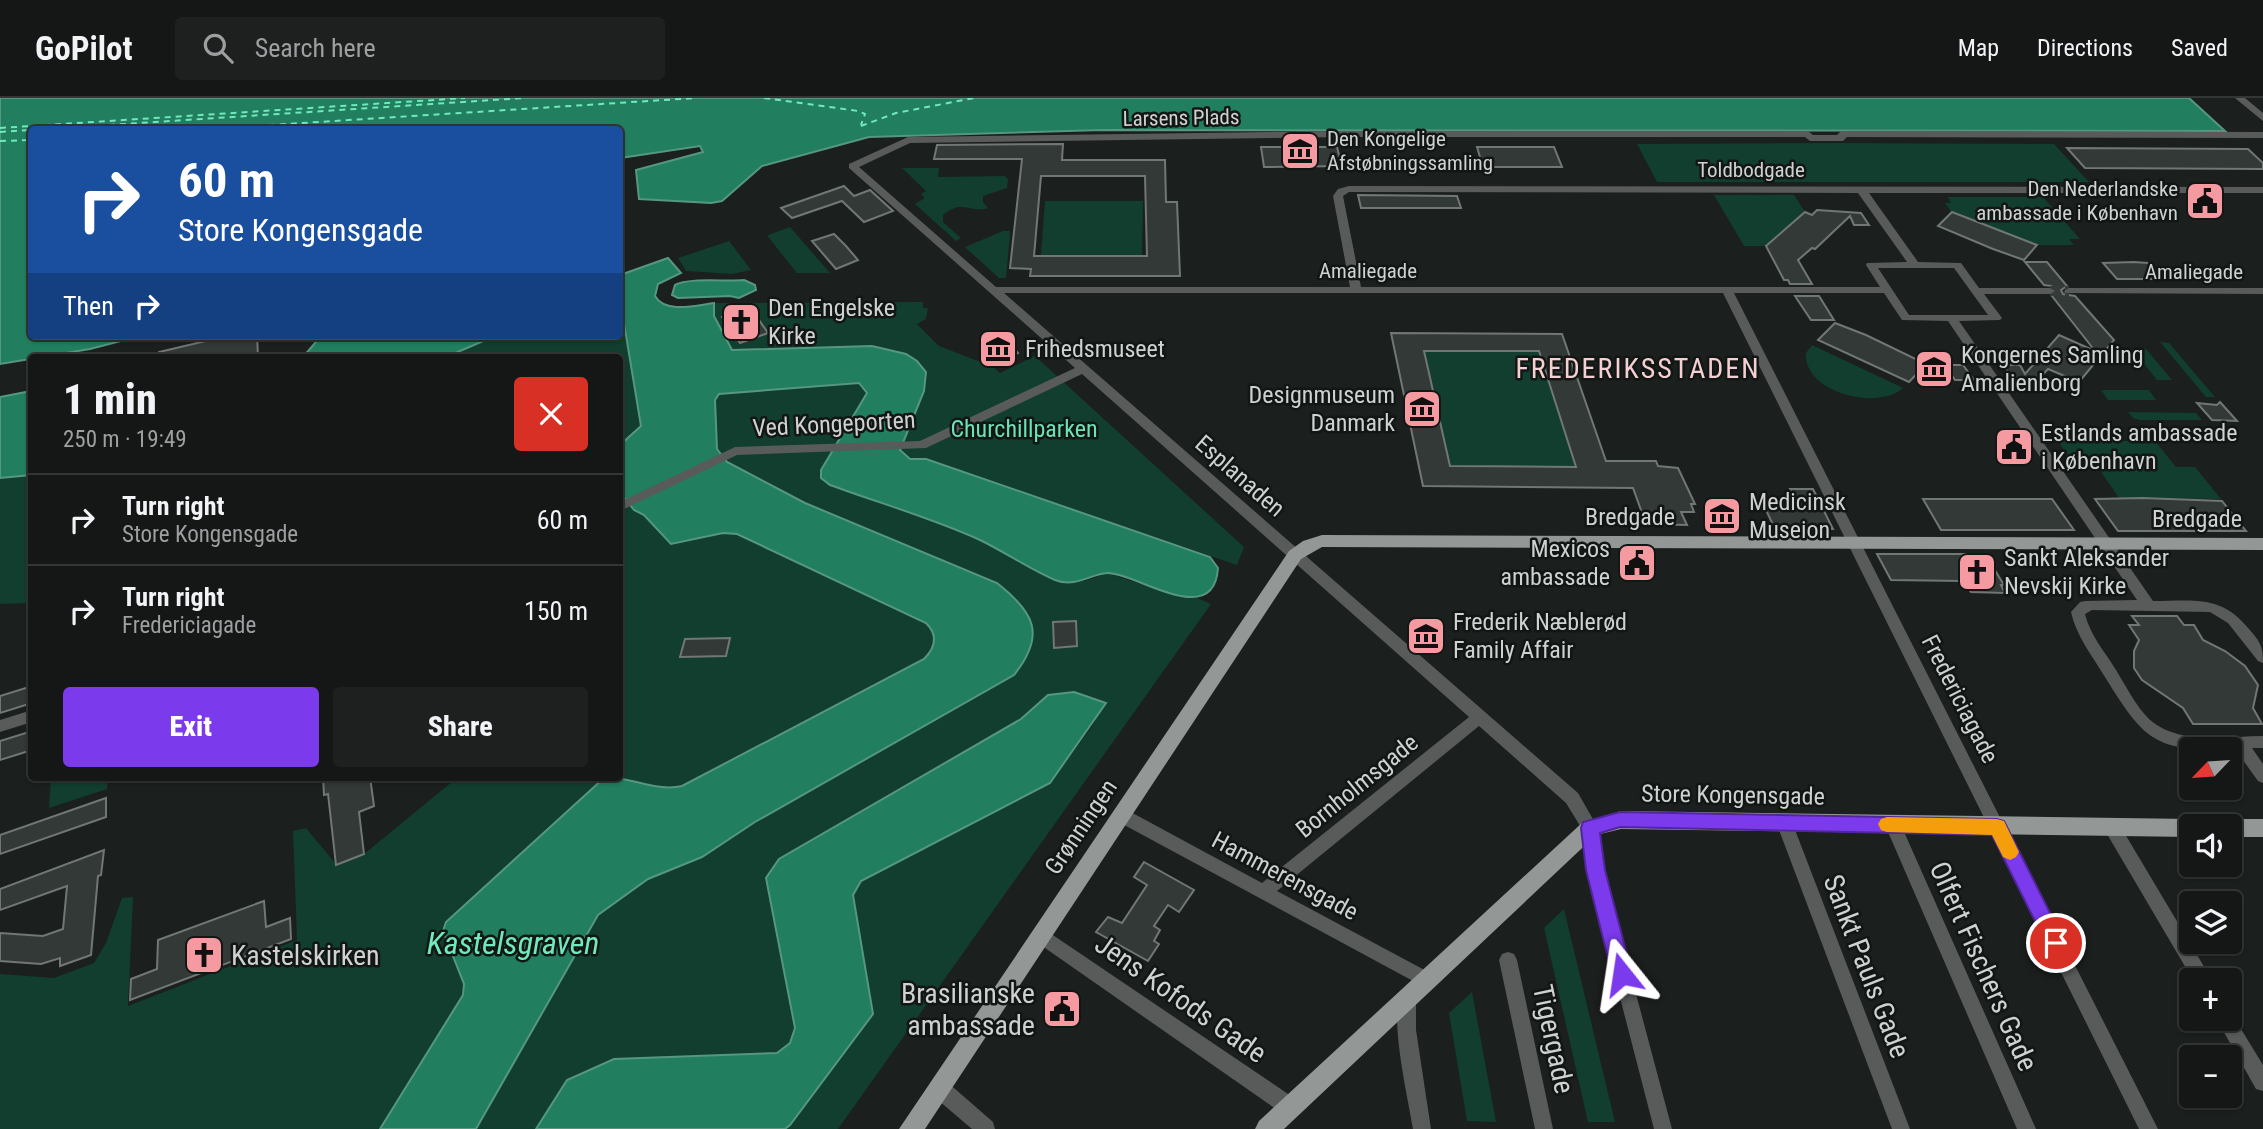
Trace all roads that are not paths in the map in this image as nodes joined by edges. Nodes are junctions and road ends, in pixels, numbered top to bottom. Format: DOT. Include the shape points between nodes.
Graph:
graph roads {
  1 [pos="2240,98"];
  2 [pos="2263,118"];
  3 [pos="2263,135"];
  4 [pos="852,166"];
  5 [pos="1861,189"];
  6 [pos="2263,190"];
  7 [pos="1915,265"];
  8 [pos="993,290"];
  9 [pos="1356,290"];
  10 [pos="1735,290"];
  11 [pos="1887,290"];
  12 [pos="1976,291"];
  13 [pos="2050,291"];
  14 [pos="2069,291"];
  15 [pos="2263,291"];
  16 [pos="1951,318"];
  17 [pos="1083,369"];
  18 [pos="623,505"];
  19 [pos="1854,543"];
  20 [pos="2108,544"];
  21 [pos="2263,544"];
  22 [pos="1295,555"];
  23 [pos="2148,605"];
  24 [pos="2263,657"];
  25 [pos="28,717"];
  26 [pos="1479,717"];
  27 [pos="0,726"];
  28 [pos="2179,742"];
  29 [pos="2242,742"];
  30 [pos="2263,742"];
  31 [pos="2242,746"];
  32 [pos="2263,776"];
  33 [pos="1121,815"];
  34 [pos="1784,822"];
  35 [pos="1893,825"];
  36 [pos="1997,827"];
  37 [pos="1590,828"];
  38 [pos="2179,828"];
  39 [pos="2242,828"];
  40 [pos="2263,828"];
  41 [pos="2113,829"];
  42 [pos="1264,891"];
  43 [pos="1041,935"];
  44 [pos="1508,960"];
  45 [pos="2196,968"];
  46 [pos="1426,980"];
  47 [pos="1407,998"];
  48 [pos="2233,1031"];
  49 [pos="2263,1082"];
  50 [pos="939,1088"];
  51 [pos="1281,1121"];
  52 [pos="911,1129"];
  53 [pos="986,1129"];
  54 [pos="1422,1129"];
  55 [pos="1544,1129"];
  56 [pos="1662,1129"];
  57 [pos="1901,1129"];
  58 [pos="2027,1129"];
  59 [pos="2149,1129"];
  1 -- 2 [label="street"];
  3 -- 4 [label="street, Larsens Plads" via="1841,134 1843,138 1810,138 1808,134 1469,134 908,140"];
  4 -- 8 [label="street, Esplanaden"];
  5 -- 6 [label="street, Toldbodgade"];
  5 -- 7 [label="street"];
  5 -- 9 [label="street, Toldbodgade" via="1349,189 1338,196"];
  7 -- 11 [label="street" via="1871,265"];
  7 -- 12 [label="street" via="1957,265"];
  8 -- 9 [label="street, Amaliegade"];
  8 -- 17 [label="street, Esplanaden"];
  9 -- 10 [label="street, Amaliegade"];
  10 -- 11 [label="street, Amaliegade"];
  10 -- 19 [label="street, Fredericiagade"];
  11 -- 16 [label="street" via="1906,318"];
  12 -- 13 [label="street"];
  12 -- 16 [label="street" via="1996,318"];
  14 -- 15 [label="street, Amaliegade"];
  16 -- 20 [label="street"];
  17 -- 18 [label="street, Ved Kongeporten" via="922,445 735,452"];
  17 -- 22 [label="street, Esplanaden"];
  19 -- 20 [label="main road, Bredgade"];
  19 -- 22 [label="main road, Bredgade" via="1322,541"];
  19 -- 36 [label="street, Fredericiagade"];
  20 -- 21 [label="main road, Bredgade"];
  20 -- 23 [label="street"];
  22 -- 26 [label="street, Esplanaden"];
  22 -- 33 [label="main road, Grønningen"];
  23 -- 24 [label="street" via="2219,609 2238,624"];
  23 -- 28 [label="street" via="2092,605 2078,612 2144,724"];
  25 -- 27 [label="street"];
  26 -- 37 [label="street, Esplanaden" via="1572,798"];
  26 -- 42 [label="street, Bornholmsgade"];
  29 -- 30 [label="street"];
  31 -- 32 [label="street"];
  33 -- 42 [label="street, Hammerensgade"];
  33 -- 43 [label="main road, Grønningen"];
  34 -- 35 [label="main road, Store Kongensgade"];
  34 -- 37 [label="main road, Store Kongensgade" via="1620,820"];
  34 -- 57 [label="street, Sankt Pauls Gade"];
  35 -- 36 [label="main road, Store Kongensgade"];
  35 -- 58 [label="street, Olfert Fischers Gade"];
  36 -- 41 [label="main road, Store Kongensgade"];
  36 -- 59 [label="street, Fredericiagade"];
  37 -- 46 [label="main road, Store Kongensgade"];
  37 -- 56 [label="street" via="1595,870"];
  38 -- 41 [label="main road, Store Kongensgade"];
  39 -- 40 [label="main road"];
  41 -- 45 [label="street"];
  42 -- 46 [label="street, Hammerensgade"];
  43 -- 50 [label="main road, Grønningen"];
  43 -- 51 [label="street, Jens Kofods Gade"];
  44 -- 55 [label="street, Tigergade"];
  46 -- 47 [label="main road, Store Kongensgade"];
  47 -- 51 [label="main road, Store Kongensgade"];
  47 -- 54 [label="street" via="1407,1030"];
  48 -- 49 [label="street"];
  50 -- 52 [label="main road, Grønningen"];
  50 -- 53 [label="street"];
}
